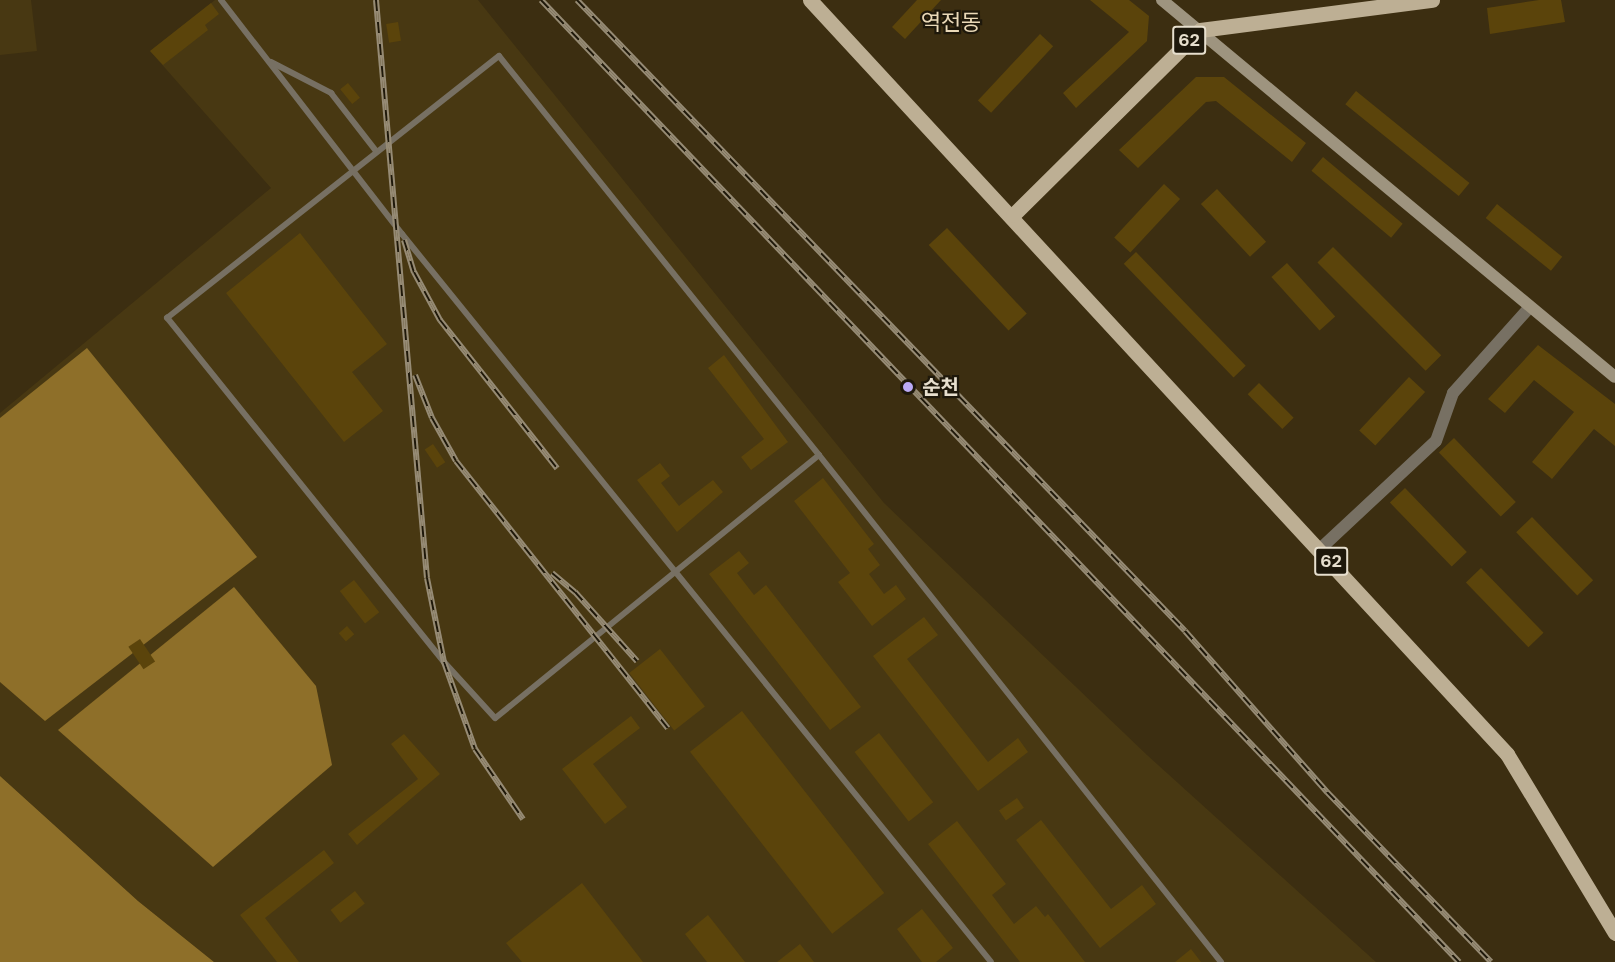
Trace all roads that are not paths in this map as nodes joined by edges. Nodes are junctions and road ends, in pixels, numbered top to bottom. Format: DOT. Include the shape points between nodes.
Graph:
graph roads {
  1 [pos="221,0"];
  2 [pos="810,0"];
  3 [pos="1162,0"];
  4 [pos="1432,0"];
  5 [pos="1200,30"];
  6 [pos="267,60"];
  7 [pos="376,151"];
  8 [pos="352,169"];
  9 [pos="1013,215"];
  10 [pos="1530,307"];
  11 [pos="1615,377"];
  12 [pos="819,455"];
  13 [pos="1320,549"];
  14 [pos="676,570"];
  15 [pos="1615,933"];
  16 [pos="991,962"];
  17 [pos="1221,962"];
  1 -- 6 [label="lane"];
  2 -- 9 [label="main road"];
  3 -- 5 [label="main road"];
  4 -- 5 [label="main road, 62"];
  5 -- 9 [label="main road, 62"];
  5 -- 10 [label="main road"];
  6 -- 7 [label="lane" via="331,93"];
  6 -- 8 [label="lane"];
  7 -- 8 [label="lane"];
  7 -- 12 [label="lane" via="499,56"];
  8 -- 14 [label="lane"];
  8 -- 14 [label="lane" via="167,318 444,662 495,718"];
  9 -- 13 [label="main road, 62"];
  10 -- 11 [label="main road"];
  10 -- 13 [label="street" via="1453,393 1436,441"];
  12 -- 14 [label="lane"];
  12 -- 17 [label="lane"];
  13 -- 15 [label="main road, 62" via="1507,754"];
  14 -- 16 [label="lane"];
}
